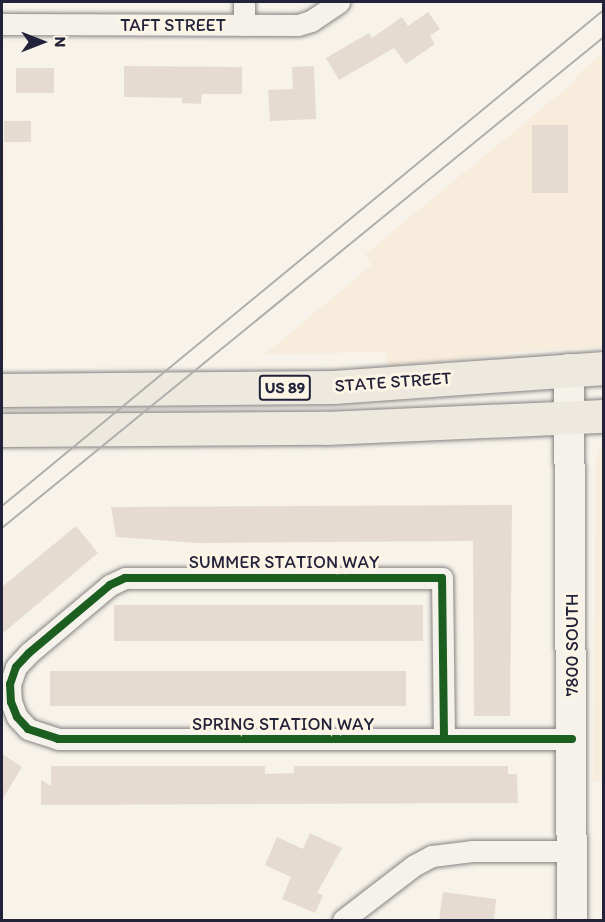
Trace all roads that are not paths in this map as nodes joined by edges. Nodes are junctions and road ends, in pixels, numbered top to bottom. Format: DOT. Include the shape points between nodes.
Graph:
graph roads {
  1 [pos="244,2"];
  2 [pos="339,2"];
  3 [pos="2,24"];
  4 [pos="244,25"];
  5 [pos="603,368"];
  6 [pos="569,369"];
  7 [pos="2,390"];
  8 [pos="603,416"];
  9 [pos="571,418"];
  10 [pos="2,430"];
  11 [pos="11,702"];
  12 [pos="444,739"];
  13 [pos="572,739"];
  14 [pos="572,850"];
  15 [pos="343,921"];
  16 [pos="572,921"];
  1 -- 4 [label="street"];
  2 -- 4 [label="street, TAFT STREET" via="298,25"];
  3 -- 4 [label="street, TAFT STREET"];
  5 -- 6 [label="main road, STATE STREET / US 89"];
  6 -- 7 [label="main road, STATE STREET / US 89" via="333,387"];
  6 -- 9 [label="main road, 7800 SOUTH"];
  8 -- 9 [label="main road"];
  9 -- 10 [label="main road" via="188,431"];
  9 -- 13 [label="main road, 7800 SOUTH"];
  11 -- 12 [label="street, SPRING STATION WAY" via="28,729 58,739"];
  11 -- 12 [label="street, SUMMER STATION WAY" via="13,675 29,652 110,585 125,578 442,578"];
  12 -- 13 [label="street, SPRING STATION WAY"];
  13 -- 14 [label="main road, 7800 SOUTH"];
  14 -- 15 [label="street" via="472,850 432,856 413,866"];
  14 -- 16 [label="main road, 7800 SOUTH"];
}
